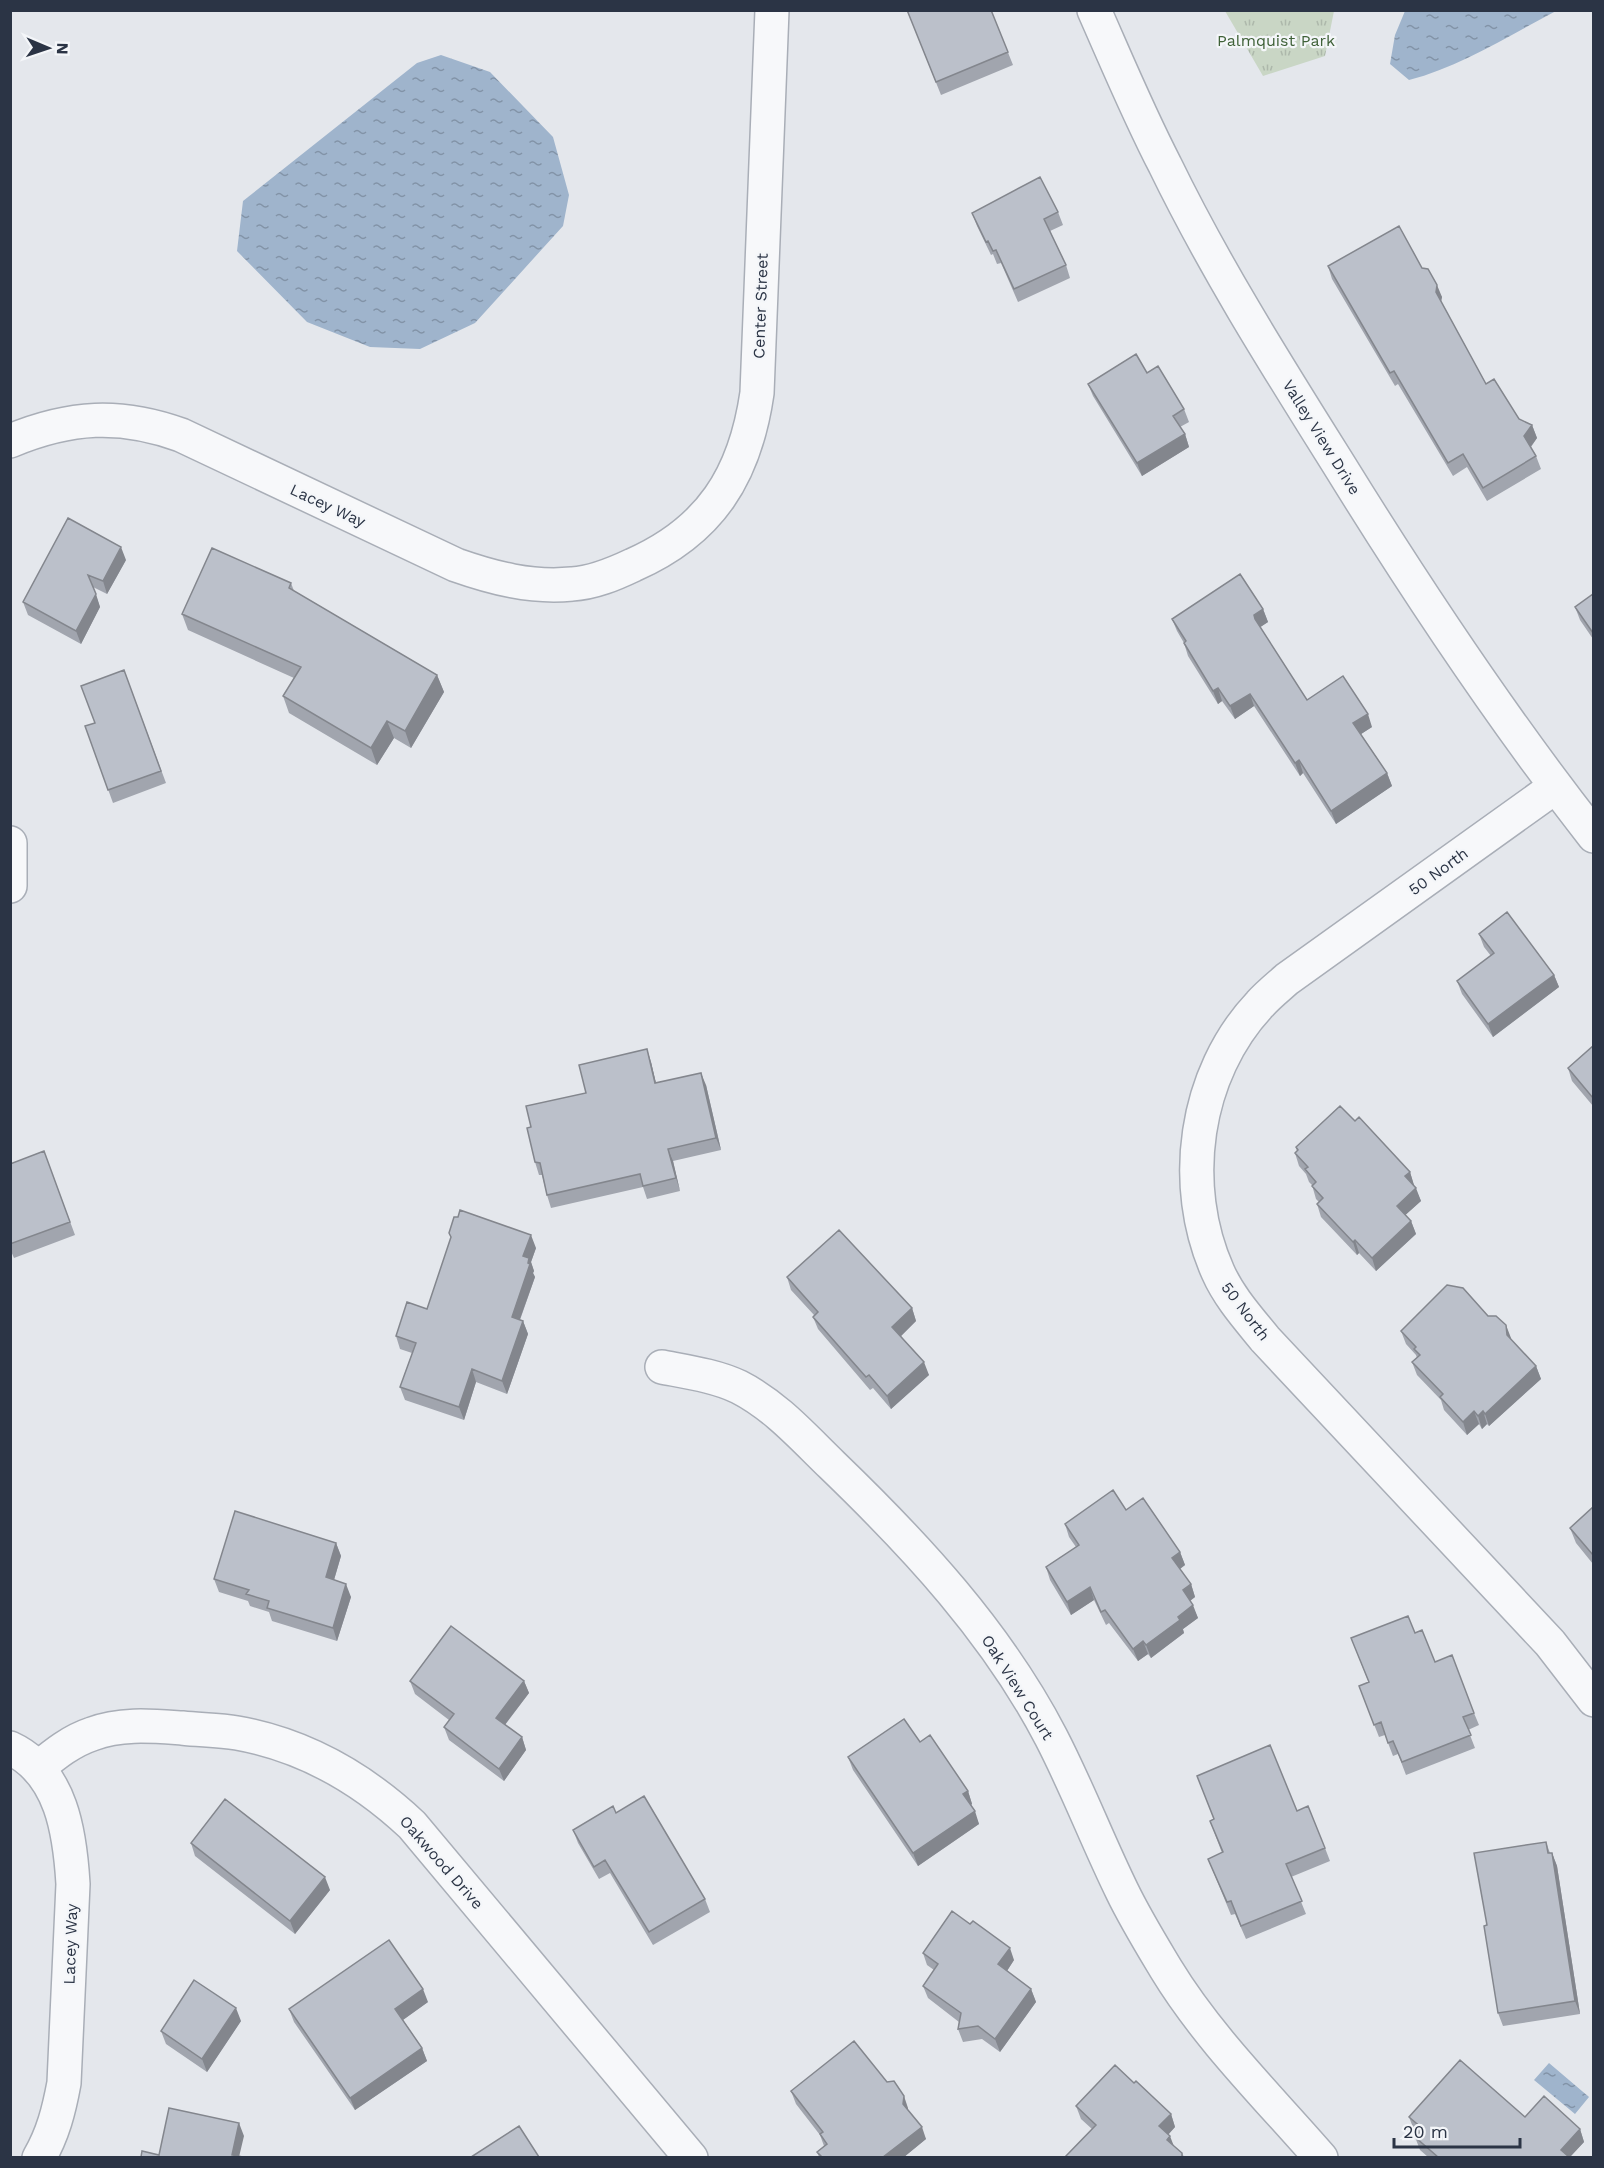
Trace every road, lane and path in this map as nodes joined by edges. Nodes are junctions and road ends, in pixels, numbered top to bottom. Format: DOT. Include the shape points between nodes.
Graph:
graph roads {
  1 [pos="772,10"];
  2 [pos="1094,10"];
  3 [pos="10,441"];
  4 [pos="646,559"];
  5 [pos="1555,787"];
  6 [pos="1593,836"];
  7 [pos="10,843"];
  8 [pos="10,886"];
  9 [pos="662,1367"];
  10 [pos="1593,1700"];
  11 [pos="10,1748"];
  12 [pos="38,1768"];
  13 [pos="39,2157"];
  14 [pos="691,2157"];
  15 [pos="1321,2157"];
  1 -- 4 [label="street, Center Street" via="753,420 738,467 710,510 670,546"];
  2 -- 5 [label="street, Valley View Drive" via="1165,166 1226,279 1392,551"];
  3 -- 4 [label="street, Lacey Way" via="68,422 105,420 152,425 181,435 456,565 515,582 573,584 598,579"];
  5 -- 6 [label="street, Valley View Drive"];
  5 -- 10 [label="street, 50 North" via="1287,979 1260,1004 1237,1034 1204,1108 1197,1152 1197,1194 1204,1235 1239,1307 1550,1643"];
  7 -- 8 [label="street"];
  9 -- 15 [label="street, Oak View Court" via="737,1386 770,1406 886,1517 952,1592 1033,1704 1122,1891 1168,1972 1214,2035"];
  11 -- 12 [label="street, Lacey Way"];
  12 -- 13 [label="street, Lacey Way" via="63,1810 72,1884 64,2083 53,2130"];
  12 -- 14 [label="street, Oakwood Drive" via="62,1748 91,1734 121,1726 151,1725 236,1733 272,1741 341,1771 388,1802 412,1825"];
}
